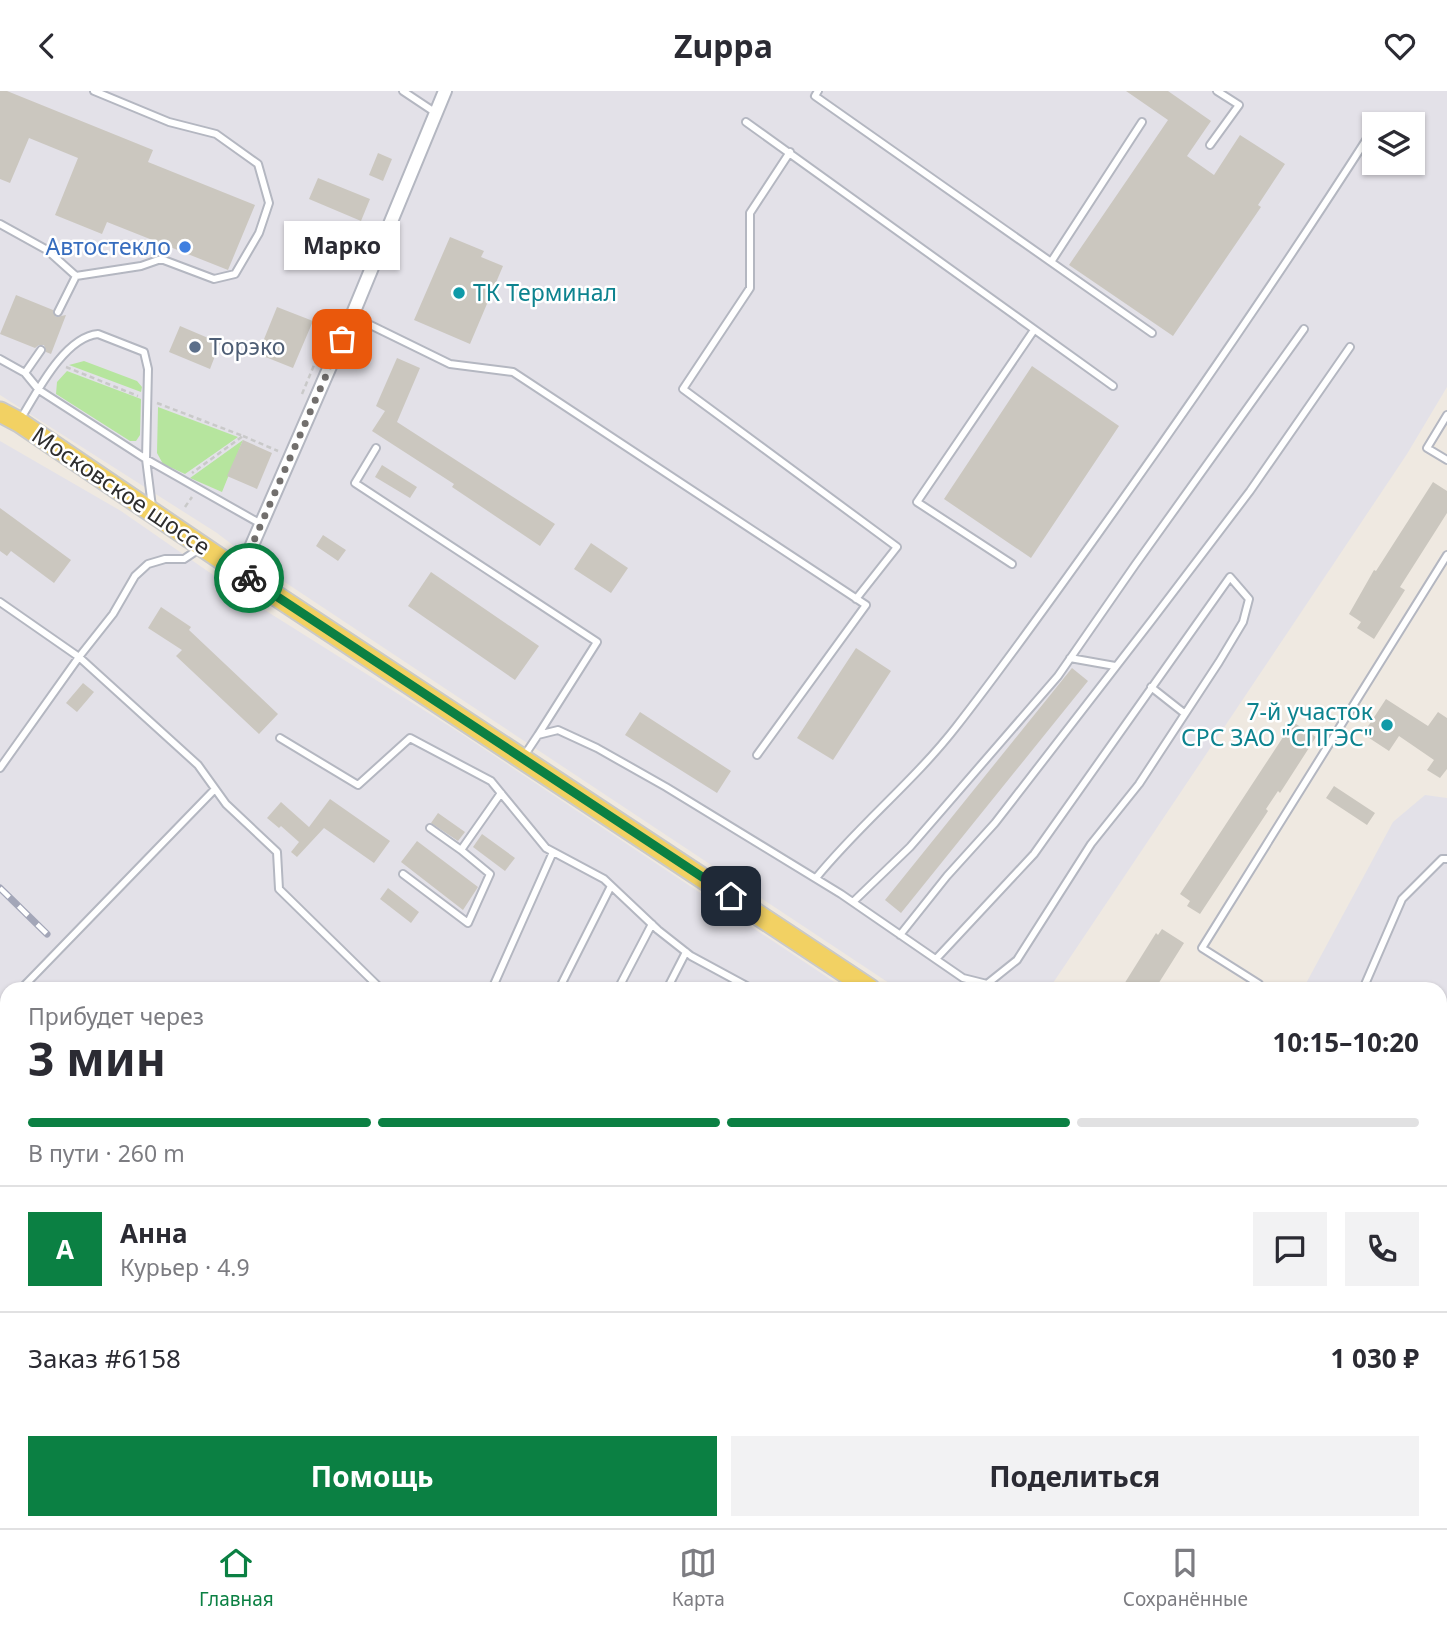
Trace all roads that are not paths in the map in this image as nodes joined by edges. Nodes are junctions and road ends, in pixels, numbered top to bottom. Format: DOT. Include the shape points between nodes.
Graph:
graph roads {
  1 [pos="94,91"];
  2 [pos="403,91"];
  3 [pos="445,91"];
  4 [pos="818,91"];
  5 [pos="1217,91"];
  6 [pos="436,113"];
  7 [pos="746,122"];
  8 [pos="1142,122"];
  9 [pos="1210,145"];
  10 [pos="1362,146"];
  11 [pos="790,152"];
  12 [pos="0,224"];
  13 [pos="1051,262"];
  14 [pos="76,277"];
  15 [pos="58,312"];
  16 [pos="352,316"];
  17 [pos="1304,329"];
  18 [pos="1034,330"];
  19 [pos="1152,333"];
  20 [pos="1350,347"];
  21 [pos="41,351"];
  22 [pos="0,359"];
  23 [pos="25,373"];
  24 [pos="1114,386"];
  25 [pos="39,390"];
  26 [pos="0,412"];
  27 [pos="1447,415"];
  28 [pos="19,422"];
  29 [pos="376,448"];
  30 [pos="146,459"];
  31 [pos="1447,460"];
  32 [pos="153,511"];
  33 [pos="261,524"];
  34 [pos="202,546"];
  35 [pos="1447,555"];
  36 [pos="1012,564"];
  37 [pos="237,570"];
  38 [pos="856,599"];
  39 [pos="0,602"];
  40 [pos="79,657"];
  41 [pos="1070,658"];
  42 [pos="1115,666"];
  43 [pos="1151,687"];
  44 [pos="1184,713"];
  45 [pos="538,735"];
  46 [pos="279,738"];
  47 [pos="757,755"];
  48 [pos="523,758"];
  49 [pos="0,768"];
  50 [pos="215,789"];
  51 [pos="501,793"];
  52 [pos="430,828"];
  53 [pos="461,850"];
  54 [pos="553,852"];
  55 [pos="1447,859"];
  56 [pos="403,874"];
  57 [pos="816,879"];
  58 [pos="611,886"];
  59 [pos="853,902"];
  60 [pos="652,924"];
  61 [pos="900,935"];
  62 [pos="686,952"];
  63 [pos="936,959"];
  64 [pos="28,982"];
  65 [pos="374,982"];
  66 [pos="495,982"];
  67 [pos="563,982"];
  68 [pos="622,982"];
  69 [pos="671,982"];
  70 [pos="740,982"];
  71 [pos="859,982"];
  72 [pos="979,982"];
  73 [pos="990,982"];
  74 [pos="1256,982"];
  75 [pos="1366,982"];
  1 -- 14 [label="lane" via="169,122 216,134 258,164 269,203 259,233 235,274 214,279 160,259"];
  2 -- 6 [label="lane"];
  3 -- 6 [label="street"];
  4 -- 13 [label="lane" via="815,96"];
  5 -- 9 [label="lane" via="1239,105"];
  6 -- 16 [label="street"];
  7 -- 11 [label="lane"];
  8 -- 13 [label="lane"];
  10 -- 57 [label="lane" via="1263,297 1027,633 954,730"];
  11 -- 18 [label="lane"];
  11 -- 38 [label="lane" via="750,213 750,288 683,389 897,547"];
  12 -- 14 [label="lane" via="47,250"];
  13 -- 19 [label="lane"];
  14 -- 15 [label="lane"];
  16 -- 33 [label="street"];
  16 -- 38 [label="lane" via="450,364 513,372"];
  17 -- 41 [label="lane"];
  18 -- 24 [label="lane"];
  18 -- 36 [label="lane" via="917,502"];
  20 -- 42 [label="lane" via="1250,491"];
  21 -- 23 [label="lane"];
  22 -- 23 [label="lane"];
  23 -- 25 [label="lane"];
  25 -- 28 [label="lane"];
  25 -- 30 [label="lane"];
  25 -- 30 [label="lane" via="57,364 90,335 144,352 148,369"];
  26 -- 28 [label="main road, Московское шоссе"];
  27 -- 31 [label="lane" via="1427,449"];
  28 -- 32 [label="main road, Московское шоссе"];
  29 -- 45 [label="lane" via="355,483 597,642"];
  30 -- 32 [label="lane"];
  30 -- 33 [label="lane"];
  32 -- 34 [label="main road, Московское шоссе"];
  33 -- 37 [label="street"];
  34 -- 37 [label="main road, Московское шоссе"];
  34 -- 40 [label="lane" via="184,559 148,564"];
  35 -- 74 [label="lane" via="1202,948"];
  37 -- 48 [label="main road, Московское шоссе"];
  38 -- 47 [label="lane" via="866,605"];
  39 -- 40 [label="lane"];
  40 -- 49 [label="lane"];
  40 -- 50 [label="lane" via="198,765"];
  41 -- 42 [label="lane"];
  41 -- 59 [label="lane" via="956,796"];
  42 -- 61 [label="lane" via="995,823"];
  43 -- 44 [label="lane"];
  43 -- 44 [label="lane" via="1230,577 1249,599 1242,622"];
  43 -- 63 [label="lane" via="1034,854"];
  44 -- 73 [label="lane" via="1139,784 1091,844 1017,960"];
  45 -- 48 [label="lane"];
  45 -- 57 [label="lane" via="558,730 597,748"];
  46 -- 51 [label="lane" via="358,785 410,738 491,781"];
  48 -- 71 [label="main road, Московское шоссе"];
  50 -- 64 [label="lane"];
  50 -- 65 [label="lane" via="277,852 279,888"];
  51 -- 53 [label="lane"];
  51 -- 54 [label="lane"];
  52 -- 53 [label="lane"];
  53 -- 56 [label="lane" via="490,874 468,923"];
  54 -- 58 [label="lane"];
  54 -- 66 [label="lane"];
  55 -- 75 [label="lane" via="1402,899"];
  57 -- 59 [label="lane"];
  58 -- 60 [label="lane"];
  58 -- 67 [label="lane"];
  59 -- 61 [label="lane"];
  60 -- 62 [label="lane"];
  60 -- 68 [label="lane"];
  61 -- 63 [label="lane"];
  62 -- 69 [label="lane"];
  62 -- 70 [label="lane"];
  63 -- 72 [label="lane" via="963,978"];
}
